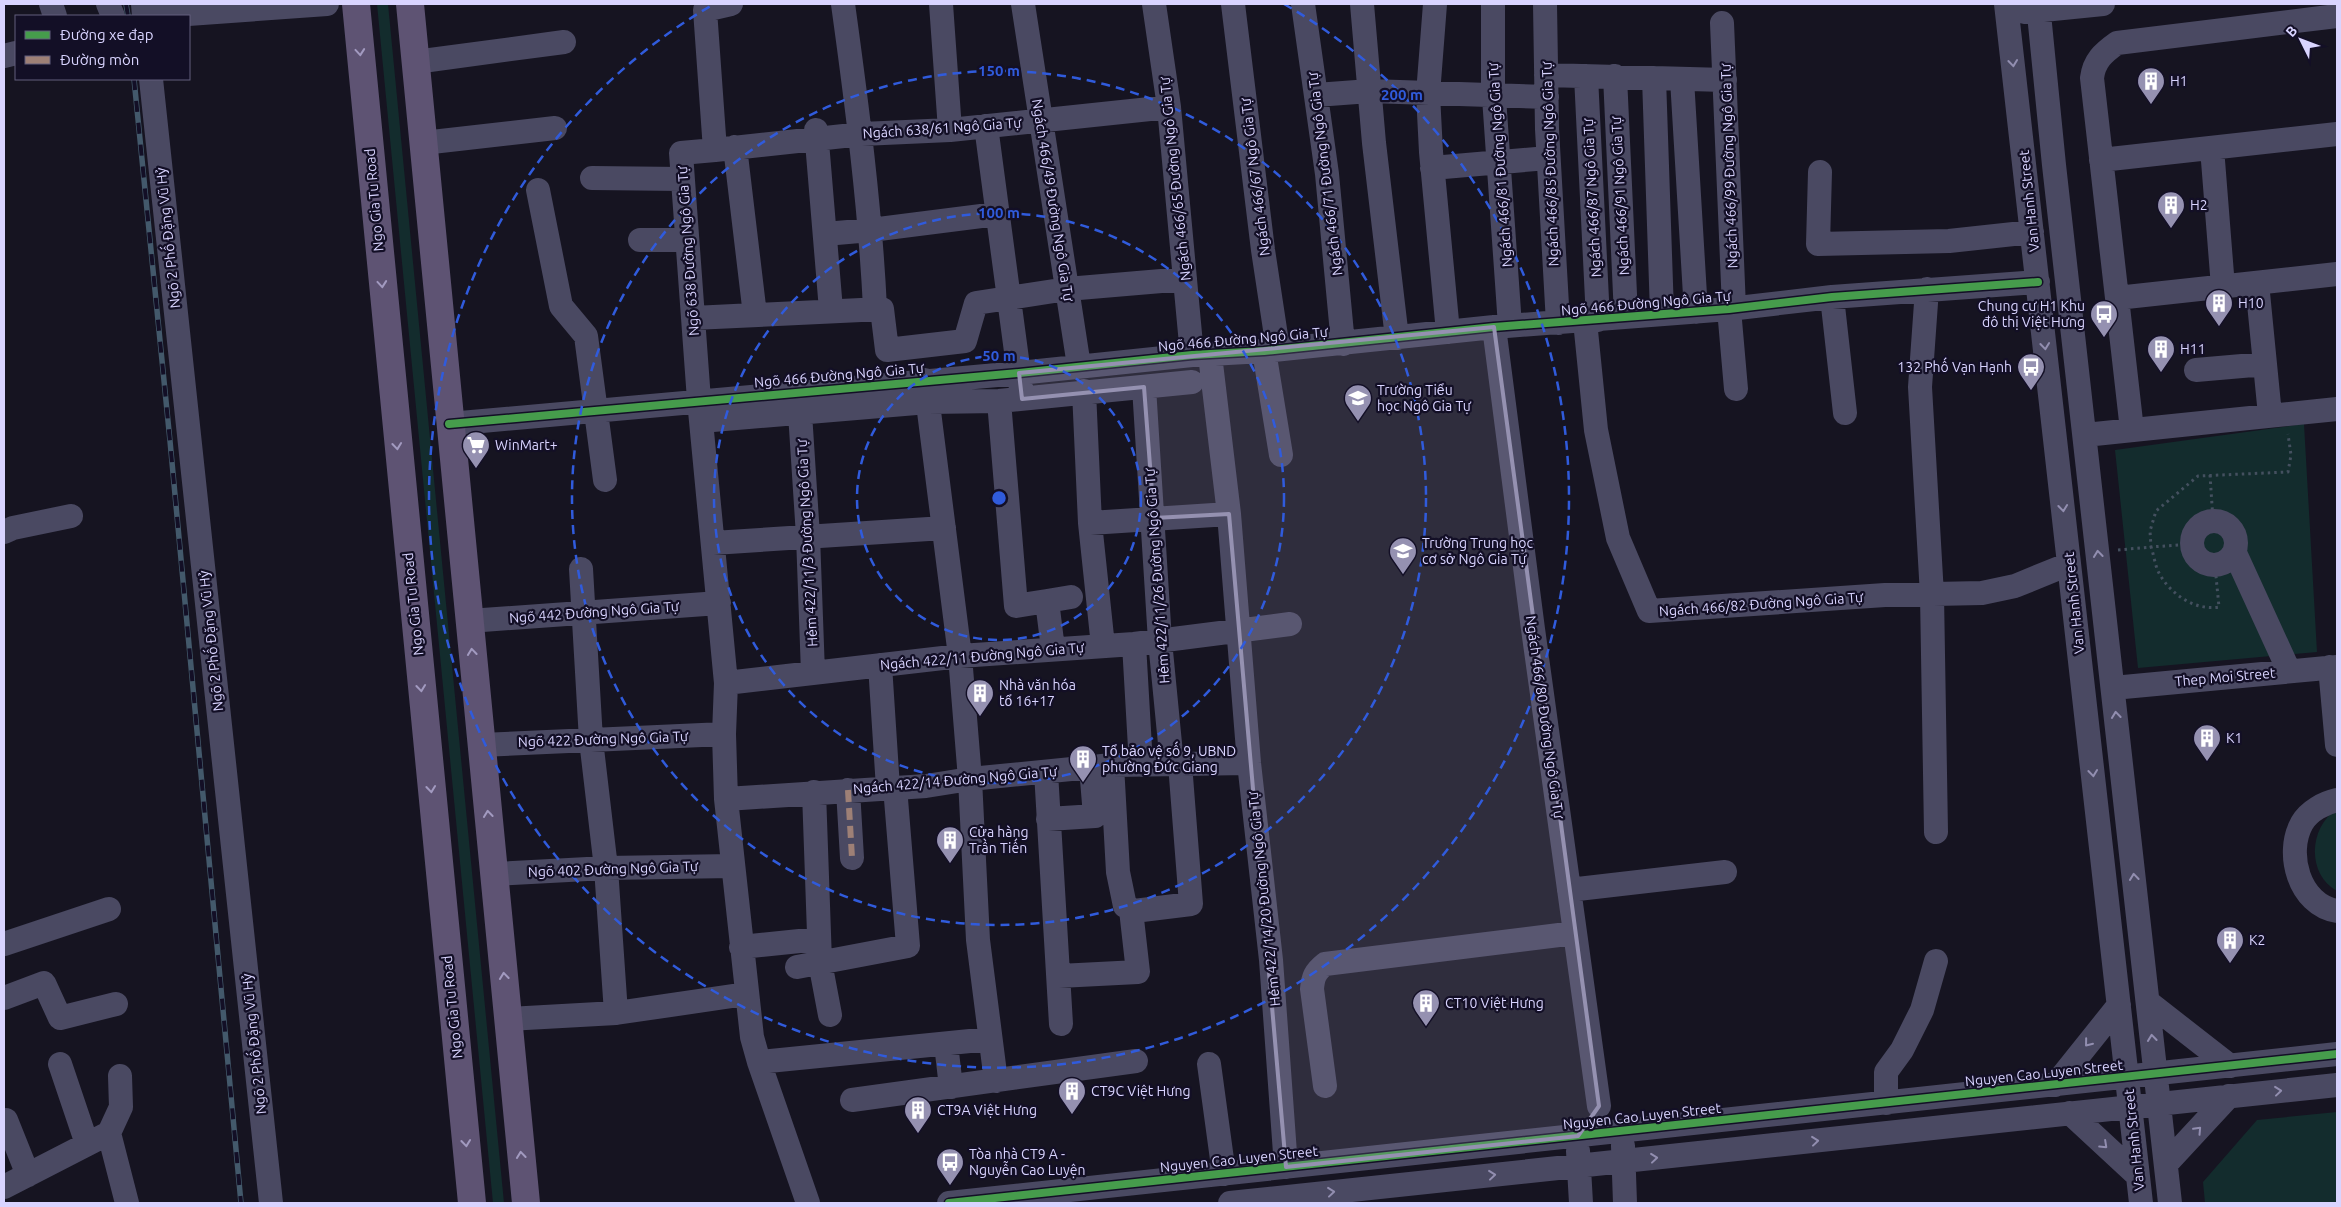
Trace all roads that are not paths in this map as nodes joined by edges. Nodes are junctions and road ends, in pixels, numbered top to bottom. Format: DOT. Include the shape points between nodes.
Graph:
graph roads {
  1 [pos="327,4"];
  2 [pos="356,4"];
  3 [pos="410,4"];
  4 [pos="731,4"];
  5 [pos="843,4"];
  6 [pos="941,4"];
  7 [pos="1023,4"];
  8 [pos="1154,4"];
  9 [pos="1234,4"];
  10 [pos="1303,4"];
  11 [pos="1362,4"];
  12 [pos="1434,4"];
  13 [pos="1493,4"];
  14 [pos="1546,4"];
  15 [pos="2103,4"];
  16 [pos="704,7"];
  17 [pos="2039,7"];
  18 [pos="206,8"];
  19 [pos="2007,9"];
  20 [pos="166,15"];
  21 [pos="2337,16"];
  22 [pos="1722,23"];
  23 [pos="564,42"];
  24 [pos="415,62"];
  25 [pos="1586,76"];
  26 [pos="1615,76"];
  27 [pos="1654,78"];
  28 [pos="1682,79"];
  29 [pos="151,80"];
  30 [pos="1725,80"];
  31 [pos="1546,86"];
  32 [pos="1370,91"];
  33 [pos="1428,94"];
  34 [pos="1494,94"];
  35 [pos="1316,95"];
  36 [pos="1170,107"];
  37 [pos="1041,120"];
  38 [pos="986,126"];
  39 [pos="555,128"];
  40 [pos="950,130"];
  41 [pos="851,131"];
  42 [pos="816,134"];
  43 [pos="2337,134"];
  44 [pos="423,143"];
  45 [pos="721,146"];
  46 [pos="2212,148"];
  47 [pos="1548,158"];
  48 [pos="2101,160"];
  49 [pos="1498,161"];
  50 [pos="1432,168"];
  51 [pos="1820,172"];
  52 [pos="592,178"];
  53 [pos="682,178"];
  54 [pos="538,190"];
  55 [pos="997,214"];
  56 [pos="871,230"];
  57 [pos="2032,232"];
  58 [pos="825,234"];
  59 [pos="640,240"];
  60 [pos="687,240"];
  61 [pos="2337,274"];
  62 [pos="1185,278"];
  63 [pos="2038,282"];
  64 [pos="2256,283"];
  65 [pos="2223,287"];
  66 [pos="1067,289"];
  67 [pos="1927,289"];
  68 [pos="1008,297"];
  69 [pos="1832,297"];
  70 [pos="2117,298"];
  71 [pos="875,308"];
  72 [pos="1732,309"];
  73 [pos="831,310"];
  74 [pos="1696,312"];
  75 [pos="1662,313"];
  76 [pos="755,315"];
  77 [pos="1626,316"];
  78 [pos="692,318"];
  79 [pos="1591,321"];
  80 [pos="1558,323"];
  81 [pos="1502,327"];
  82 [pos="1448,332"];
  83 [pos="1397,338"];
  84 [pos="1343,344"];
  85 [pos="1271,350"];
  86 [pos="1201,355"];
  87 [pos="2265,364"];
  88 [pos="1079,366"];
  89 [pos="2196,370"];
  90 [pos="1019,373"];
  91 [pos="1192,382"];
  92 [pos="1144,387"];
  93 [pos="1736,389"];
  94 [pos="926,391"];
  95 [pos="1084,391"];
  96 [pos="1011,400"];
  97 [pos="2337,409"];
  98 [pos="596,410"];
  99 [pos="700,411"];
  100 [pos="800,413"];
  101 [pos="1845,413"];
  102 [pos="2278,415"];
  103 [pos="450,424"];
  104 [pos="2132,430"];
  105 [pos="2084,436"];
  106 [pos="1281,455"];
  107 [pos="605,480"];
  108 [pos="1229,514"];
  109 [pos="71,516"];
  110 [pos="1154,518"];
  111 [pos="1090,524"];
  112 [pos="944,528"];
  113 [pos="4,532"];
  114 [pos="808,536"];
  115 [pos="713,543"];
  116 [pos="2225,559"];
  117 [pos="2069,564"];
  118 [pos="581,569"];
  119 [pos="1932,595"];
  120 [pos="1071,597"];
  121 [pos="1047,601"];
  122 [pos="718,603"];
  123 [pos="584,613"];
  124 [pos="469,621"];
  125 [pos="1290,624"];
  126 [pos="1239,631"];
  127 [pos="1160,641"];
  128 [pos="1134,644"];
  129 [pos="1103,646"];
  130 [pos="1053,649"];
  131 [pos="960,656"];
  132 [pos="880,665"];
  133 [pos="2334,667"];
  134 [pos="2289,671"];
  135 [pos="813,674"];
  136 [pos="726,684"];
  137 [pos="2113,688"];
  138 [pos="724,734"];
  139 [pos="591,740"];
  140 [pos="481,745"];
  141 [pos="2337,745"];
  142 [pos="1249,763"];
  143 [pos="1176,764"];
  144 [pos="1141,765"];
  145 [pos="1102,766"];
  146 [pos="1046,772"];
  147 [pos="970,779"];
  148 [pos="892,788"];
  149 [pos="848,790"];
  150 [pos="814,792"];
  151 [pos="726,799"];
  152 [pos="2337,800"];
  153 [pos="1048,819"];
  154 [pos="1936,832"];
  155 [pos="852,858"];
  156 [pos="733,866"];
  157 [pos="606,868"];
  158 [pos="1725,872"];
  159 [pos="494,874"];
  160 [pos="1569,890"];
  161 [pos="109,909"];
  162 [pos="1129,909"];
  163 [pos="2337,911"];
  164 [pos="1575,933"];
  165 [pos="819,939"];
  166 [pos="4,944"];
  167 [pos="741,947"];
  168 [pos="1936,961"];
  169 [pos="809,964"];
  170 [pos="1059,976"];
  171 [pos="746,994"];
  172 [pos="4,998"];
  173 [pos="2148,1002"];
  174 [pos="116,1004"];
  175 [pos="2119,1005"];
  176 [pos="616,1013"];
  177 [pos="830,1015"];
  178 [pos="508,1019"];
  179 [pos="1061,1024"];
  180 [pos="990,1039"];
  181 [pos="946,1044"];
  182 [pos="2337,1054"];
  183 [pos="1136,1061"];
  184 [pos="759,1062"];
  185 [pos="60,1064"];
  186 [pos="1209,1064"];
  187 [pos="2230,1066"];
  188 [pos="2156,1074"];
  189 [pos="120,1076"];
  190 [pos="2126,1077"];
  191 [pos="996,1081"];
  192 [pos="2055,1085"];
  193 [pos="2337,1085"];
  194 [pos="1325,1086"];
  195 [pos="951,1087"];
  196 [pos="2230,1096"];
  197 [pos="852,1100"];
  198 [pos="1886,1103"];
  199 [pos="2160,1104"];
  200 [pos="1599,1106"];
  201 [pos="2130,1107"];
  202 [pos="2070,1113"];
  203 [pos="6,1120"];
  204 [pos="1622,1131"];
  205 [pos="109,1133"];
  206 [pos="1578,1136"];
  207 [pos="87,1144"];
  208 [pos="1624,1161"];
  209 [pos="2166,1164"];
  210 [pos="1579,1166"];
  211 [pos="1286,1167"];
  212 [pos="1224,1174"];
  213 [pos="28,1175"];
  214 [pos="2138,1176"];
  215 [pos="4,1187"];
  216 [pos="127,1203"];
  217 [pos="271,1203"];
  218 [pos="472,1203"];
  219 [pos="526,1203"];
  220 [pos="808,1203"];
  221 [pos="949,1203"];
  222 [pos="1230,1203"];
  223 [pos="1581,1203"];
  224 [pos="1625,1203"];
  225 [pos="2141,1203"];
  226 [pos="2170,1203"];
  1 -- 18 [label="street"];
  2 -- 218 [label="main road, Ngo Gia Tu Road, one-way"];
  3 -- 24 [label="main road"];
  4 -- 16 [label="street"];
  5 -- 41 [label="street"];
  6 -- 40 [label="street"];
  7 -- 37 [label="street, Ngách 466/49 Đường Ngô Gia Tự"];
  8 -- 36 [label="street, Ngách 466/65 Đường Ngô Gia Tự"];
  9 -- 85 [label="street, Ngách 466/67 Ngô Gia Tự" via="1263,250"];
  10 -- 35 [label="street, Ngách 466/71 Đường Ngô Gia Tự"];
  11 -- 32 [label="street"];
  12 -- 33 [label="street"];
  13 -- 34 [label="street, Ngách 466/81 Đường Ngô Gia Tự"];
  14 -- 31 [label="street, Ngách 466/85 Đường Ngô Gia Tự"];
  15 -- 17 [label="street"];
  16 -- 45 [label="street"];
  17 -- 19 [label="street"];
  17 -- 105 [label="street, Van Hanh Street"];
  18 -- 20 [label="street"];
  19 -- 57 [label="street, Van Hanh Street, one-way"];
  21 -- 48 [label="street" via="2117,44 2104,52 2094,66 2092,78"];
  22 -- 30 [label="street, Ngách 466/99 Đường Ngô Gia Tự"];
  23 -- 24 [label="street"];
  24 -- 44 [label="main road"];
  25 -- 26 [label="street"];
  25 -- 31 [label="street"];
  25 -- 79 [label="street, Ngách 466/87 Ngô Gia Tự"];
  26 -- 27 [label="street"];
  26 -- 77 [label="street, Ngách 466/91 Ngô Gia Tự"];
  27 -- 28 [label="street"];
  27 -- 75 [label="street"];
  28 -- 30 [label="street"];
  28 -- 74 [label="street"];
  29 -- 217 [label="street, Ngõ 2 Phố Đặng Vũ Hỷ"];
  30 -- 72 [label="street, Ngách 466/99 Đường Ngô Gia Tự"];
  31 -- 34 [label="street"];
  31 -- 47 [label="street, Ngách 466/85 Đường Ngô Gia Tự"];
  32 -- 33 [label="street"];
  32 -- 35 [label="street"];
  32 -- 83 [label="street"];
  33 -- 34 [label="street"];
  33 -- 50 [label="street"];
  34 -- 49 [label="street, Ngách 466/81 Đường Ngô Gia Tự"];
  35 -- 84 [label="street, Ngách 466/71 Đường Ngô Gia Tự"];
  36 -- 37 [label="street, Ngách 638/61 Ngô Gia Tự"];
  36 -- 62 [label="street, Ngách 466/65 Đường Ngô Gia Tự"];
  37 -- 38 [label="street, Ngách 638/61 Ngô Gia Tự"];
  37 -- 66 [label="street, Ngách 466/49 Đường Ngô Gia Tự"];
  38 -- 40 [label="street, Ngách 638/61 Ngô Gia Tự"];
  38 -- 55 [label="street"];
  39 -- 44 [label="street"];
  40 -- 41 [label="street, Ngách 638/61 Ngô Gia Tự"];
  41 -- 42 [label="street, Ngách 638/61 Ngô Gia Tự"];
  41 -- 56 [label="street"];
  42 -- 45 [label="street, Ngách 638/61 Ngô Gia Tự"];
  42 -- 58 [label="street"];
  43 -- 46 [label="street"];
  44 -- 103 [label="main road"];
  45 -- 53 [label="street, Ngõ 638 Đường Ngô Gia Tự" via="681,153"];
  45 -- 76 [label="street"];
  46 -- 48 [label="street"];
  46 -- 65 [label="street"];
  47 -- 49 [label="street"];
  47 -- 80 [label="street, Ngách 466/85 Đường Ngô Gia Tự"];
  48 -- 70 [label="street"];
  49 -- 50 [label="street"];
  49 -- 81 [label="street, Ngách 466/81 Đường Ngô Gia Tự"];
  50 -- 82 [label="street"];
  51 -- 57 [label="street" via="1818,244 1949,241"];
  52 -- 53 [label="street"];
  53 -- 60 [label="street, Ngõ 638 Đường Ngô Gia Tự"];
  54 -- 98 [label="street" via="561,306 586,336"];
  55 -- 56 [label="street"];
  55 -- 68 [label="street"];
  56 -- 58 [label="street"];
  56 -- 71 [label="street"];
  57 -- 63 [label="street, Van Hanh Street"];
  58 -- 73 [label="street"];
  59 -- 60 [label="street"];
  60 -- 78 [label="street, Ngõ 638 Đường Ngô Gia Tự"];
  61 -- 64 [label="street"];
  62 -- 66 [label="street"];
  62 -- 86 [label="street, Ngách 466/65 Đường Ngô Gia Tự"];
  63 -- 67 [label="street, Ngõ 466 Đường Ngô Gia Tự"];
  63 -- 117 [label="street, Van Hanh Street, one-way"];
  64 -- 65 [label="street"];
  64 -- 87 [label="street"];
  65 -- 70 [label="street"];
  66 -- 68 [label="street"];
  66 -- 88 [label="street, Ngách 466/49 Đường Ngô Gia Tự"];
  67 -- 69 [label="street, Ngõ 466 Đường Ngô Gia Tự"];
  67 -- 119 [label="street" via="1920,387"];
  68 -- 71 [label="street" via="976,303 965,341 887,350 882,308"];
  68 -- 90 [label="street"];
  69 -- 72 [label="street, Ngõ 466 Đường Ngô Gia Tự"];
  69 -- 101 [label="street"];
  70 -- 104 [label="street"];
  71 -- 73 [label="street"];
  72 -- 74 [label="street, Ngõ 466 Đường Ngô Gia Tự"];
  72 -- 93 [label="street, Ngách 466/99 Đường Ngô Gia Tự"];
  73 -- 76 [label="street"];
  74 -- 75 [label="street, Ngõ 466 Đường Ngô Gia Tự"];
  75 -- 77 [label="street, Ngõ 466 Đường Ngô Gia Tự"];
  76 -- 78 [label="street"];
  77 -- 79 [label="street, Ngõ 466 Đường Ngô Gia Tự"];
  78 -- 99 [label="street, Ngõ 638 Đường Ngô Gia Tự"];
  79 -- 80 [label="street, Ngõ 466 Đường Ngô Gia Tự"];
  79 -- 119 [label="street, Ngách 466/82 Đường Ngô Gia Tự" via="1596,430 1618,538 1649,611 1885,595"];
  80 -- 81 [label="street, Ngõ 466 Đường Ngô Gia Tự"];
  81 -- 82 [label="street, Ngõ 466 Đường Ngô Gia Tự"];
  81 -- 160 [label="street, Ngách 466/80 Đường Ngô Gia Tự"];
  82 -- 83 [label="street, Ngõ 466 Đường Ngô Gia Tự"];
  83 -- 84 [label="street, Ngõ 466 Đường Ngô Gia Tự"];
  84 -- 85 [label="street, Ngõ 466 Đường Ngô Gia Tự"];
  85 -- 86 [label="street, Ngõ 466 Đường Ngô Gia Tự"];
  85 -- 106 [label="street, Ngách 466/67 Ngô Gia Tự"];
  86 -- 88 [label="street, Ngõ 466 Đường Ngô Gia Tự"];
  86 -- 108 [label="street, Ngách 466/65 Đường Ngô Gia Tự"];
  87 -- 89 [label="street"];
  87 -- 102 [label="street"];
  88 -- 90 [label="street, Ngõ 466 Đường Ngô Gia Tự"];
  90 -- 94 [label="street, Ngõ 466 Đường Ngô Gia Tự"];
  90 -- 96 [label="street"];
  91 -- 92 [label="street"];
  92 -- 95 [label="street"];
  92 -- 110 [label="street, Hẻm 422/11/26 Đường Ngô Gia Tự"];
  94 -- 96 [label="street"];
  94 -- 99 [label="street, Ngõ 466 Đường Ngô Gia Tự"];
  94 -- 100 [label="street"];
  94 -- 112 [label="street"];
  95 -- 96 [label="street"];
  95 -- 111 [label="street"];
  96 -- 121 [label="street" via="1016,606"];
  97 -- 102 [label="street"];
  98 -- 99 [label="street, Ngõ 466 Đường Ngô Gia Tự"];
  98 -- 103 [label="street, Ngõ 466 Đường Ngô Gia Tự"];
  98 -- 107 [label="street"];
  99 -- 100 [label="street"];
  99 -- 115 [label="street"];
  100 -- 114 [label="street, Hẻm 422/11/3 Đường Ngô Gia Tự"];
  102 -- 104 [label="street"];
  103 -- 124 [label="main road"];
  104 -- 105 [label="street"];
  137 -- 105 [label="street, Van Hanh Street, one-way"];
  108 -- 110 [label="street"];
  108 -- 126 [label="street, Hẻm 422/14/20 Đường Ngô Gia Tự"];
  109 -- 113 [label="street"];
  110 -- 111 [label="street"];
  110 -- 127 [label="street, Hẻm 422/11/26 Đường Ngô Gia Tự"];
  111 -- 129 [label="street"];
  112 -- 114 [label="street"];
  112 -- 131 [label="street"];
  114 -- 115 [label="street"];
  114 -- 135 [label="street, Hẻm 422/11/3 Đường Ngô Gia Tự"];
  115 -- 122 [label="street"];
  116 -- 116 [label="street" via="2237,541 2234,530 2225,522 2213,520 2202,524 2194,532 2191,544 2195,555 2204,563"];
  116 -- 134 [label="street"];
  117 -- 119 [label="street" via="2015,586 1982,593"];
  117 -- 175 [label="street, Van Hanh Street, one-way"];
  118 -- 123 [label="street"];
  119 -- 154 [label="street"];
  120 -- 121 [label="street"];
  121 -- 130 [label="street"];
  122 -- 123 [label="street, Ngõ 442 Đường Ngô Gia Tự"];
  122 -- 136 [label="street"];
  123 -- 124 [label="street, Ngõ 442 Đường Ngô Gia Tự"];
  123 -- 139 [label="street"];
  140 -- 124 [label="main road, one-way"];
  125 -- 126 [label="street, Ngách 422/11 Đường Ngô Gia Tự"];
  126 -- 127 [label="street, Ngách 422/11 Đường Ngô Gia Tự"];
  126 -- 142 [label="street, Hẻm 422/14/20 Đường Ngô Gia Tự"];
  127 -- 128 [label="street, Ngách 422/11 Đường Ngô Gia Tự"];
  127 -- 143 [label="street, Hẻm 422/11/26 Đường Ngô Gia Tự"];
  128 -- 129 [label="street, Ngách 422/11 Đường Ngô Gia Tự"];
  128 -- 144 [label="street"];
  129 -- 130 [label="street, Ngách 422/11 Đường Ngô Gia Tự"];
  130 -- 131 [label="street, Ngách 422/11 Đường Ngô Gia Tự"];
  131 -- 132 [label="street, Ngách 422/11 Đường Ngô Gia Tự"];
  131 -- 147 [label="street"];
  132 -- 135 [label="street, Ngách 422/11 Đường Ngô Gia Tự"];
  132 -- 148 [label="street"];
  133 -- 134 [label="street, Thep Moi Street"];
  133 -- 141 [label="street"];
  134 -- 137 [label="street, Thep Moi Street"];
  135 -- 136 [label="street, Ngách 422/11 Đường Ngô Gia Tự"];
  136 -- 138 [label="street"];
  173 -- 137 [label="street, Van Hanh Street, one-way"];
  138 -- 139 [label="street, Ngõ 422 Đường Ngô Gia Tự"];
  138 -- 151 [label="street"];
  139 -- 140 [label="street, Ngõ 422 Đường Ngô Gia Tự"];
  139 -- 157 [label="street"];
  159 -- 140 [label="main road, one-way"];
  142 -- 143 [label="street, Ngách 422/14 Đường Ngô Gia Tự"];
  142 -- 211 [label="street, Hẻm 422/14/20 Đường Ngô Gia Tự" via="1271,960"];
  143 -- 144 [label="street, Ngách 422/14 Đường Ngô Gia Tự"];
  143 -- 162 [label="street, Hẻm 422/11/26 Đường Ngô Gia Tự" via="1191,904"];
  144 -- 145 [label="street, Ngách 422/14 Đường Ngô Gia Tự"];
  145 -- 146 [label="street, Ngách 422/14 Đường Ngô Gia Tự"];
  145 -- 153 [label="street" via="1095,816"];
  145 -- 162 [label="street" via="1118,872"];
  146 -- 147 [label="street, Ngách 422/14 Đường Ngô Gia Tự"];
  146 -- 153 [label="street"];
  147 -- 148 [label="street, Ngách 422/14 Đường Ngô Gia Tự"];
  147 -- 180 [label="street" via="978,940"];
  148 -- 149 [label="street, Ngách 422/14 Đường Ngô Gia Tự"];
  148 -- 169 [label="street" via="908,946"];
  149 -- 150 [label="street, Ngách 422/14 Đường Ngô Gia Tự"];
  149 -- 155 [label="street"];
  150 -- 151 [label="street, Ngách 422/14 Đường Ngô Gia Tự"];
  150 -- 165 [label="street"];
  151 -- 156 [label="street"];
  152 -- 163 [label="street" via="2322,804 2303,822 2293,847 2302,884 2316,902"];
  153 -- 170 [label="street"];
  156 -- 157 [label="street, Ngõ 402 Đường Ngô Gia Tự"];
  156 -- 167 [label="street"];
  157 -- 159 [label="street, Ngõ 402 Đường Ngô Gia Tự"];
  157 -- 176 [label="street"];
  158 -- 160 [label="street"];
  178 -- 159 [label="main road, one-way"];
  160 -- 164 [label="street, Ngách 466/80 Đường Ngô Gia Tự"];
  161 -- 166 [label="street"];
  162 -- 170 [label="street" via="1138,972"];
  164 -- 194 [label="street" via="1325,964 1313,978 1312,989"];
  164 -- 200 [label="street, Ngách 466/80 Đường Ngô Gia Tự"];
  165 -- 167 [label="street"];
  165 -- 169 [label="street"];
  167 -- 171 [label="street"];
  168 -- 198 [label="street" via="1922,1010 1902,1050 1886,1072"];
  169 -- 177 [label="street"];
  170 -- 179 [label="street"];
  171 -- 176 [label="street"];
  171 -- 184 [label="street"];
  172 -- 174 [label="street" via="44,983 60,1018"];
  173 -- 187 [label="street"];
  188 -- 173 [label="street, Van Hanh Street, one-way"];
  175 -- 190 [label="street, Van Hanh Street"];
  175 -- 192 [label="street, one-way"];
  176 -- 178 [label="street"];
  219 -- 178 [label="main road, one-way"];
  180 -- 181 [label="street"];
  180 -- 191 [label="street"];
  181 -- 184 [label="street"];
  181 -- 195 [label="street"];
  182 -- 187 [label="street, Nguyen Cao Luyen Street"];
  183 -- 191 [label="street"];
  184 -- 220 [label="street"];
  185 -- 207 [label="street"];
  186 -- 212 [label="street"];
  187 -- 188 [label="street, Nguyen Cao Luyen Street"];
  188 -- 190 [label="street, Nguyen Cao Luyen Street"];
  188 -- 199 [label="street, Van Hanh Street"];
  189 -- 205 [label="street" via="121,1107"];
  190 -- 192 [label="street, Nguyen Cao Luyen Street"];
  190 -- 201 [label="street, Van Hanh Street"];
  191 -- 195 [label="street"];
  192 -- 198 [label="street, Nguyen Cao Luyen Street"];
  196 -- 193 [label="street, one-way"];
  195 -- 197 [label="street"];
  196 -- 199 [label="street"];
  209 -- 196 [label="street, one-way"];
  198 -- 204 [label="street, Nguyen Cao Luyen Street"];
  199 -- 201 [label="street"];
  199 -- 209 [label="street, Van Hanh Street"];
  200 -- 204 [label="street"];
  200 -- 206 [label="street"];
  201 -- 202 [label="street"];
  201 -- 214 [label="street, Van Hanh Street"];
  208 -- 202 [label="street, one-way"];
  202 -- 214 [label="street, one-way"];
  203 -- 213 [label="street"];
  204 -- 206 [label="street, Nguyen Cao Luyen Street"];
  204 -- 208 [label="street"];
  205 -- 207 [label="street"];
  205 -- 216 [label="street"];
  206 -- 210 [label="street"];
  206 -- 211 [label="street, Nguyen Cao Luyen Street"];
  207 -- 213 [label="street"];
  208 -- 210 [label="street"];
  208 -- 224 [label="street"];
  209 -- 226 [label="street, Van Hanh Street"];
  222 -- 210 [label="street, one-way"];
  210 -- 223 [label="street"];
  211 -- 212 [label="street, Nguyen Cao Luyen Street"];
  212 -- 221 [label="street, Nguyen Cao Luyen Street"];
  213 -- 215 [label="street"];
  214 -- 225 [label="street, Van Hanh Street"];
}
